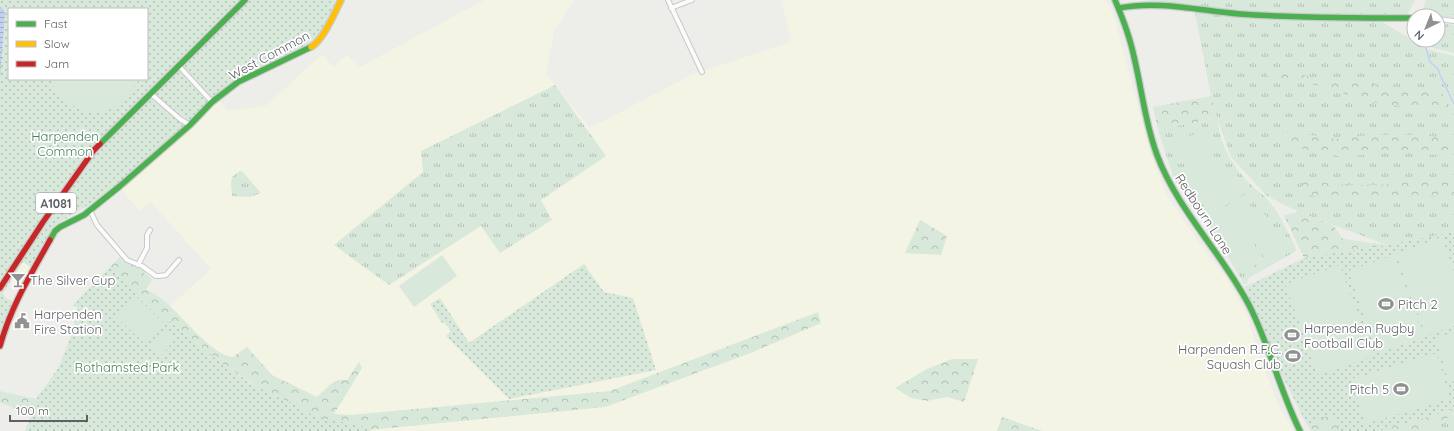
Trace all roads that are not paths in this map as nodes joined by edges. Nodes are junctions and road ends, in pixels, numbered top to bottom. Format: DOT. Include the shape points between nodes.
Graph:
graph roads {
  1 [pos="245,0"];
  2 [pos="341,0"];
  3 [pos="668,0"];
  4 [pos="692,0"];
  5 [pos="1115,0"];
  6 [pos="671,8"];
  7 [pos="1119,8"];
  8 [pos="1406,18"];
  9 [pos="179,66"];
  10 [pos="702,72"];
  11 [pos="150,93"];
  12 [pos="212,102"];
  13 [pos="190,125"];
  14 [pos="90,210"];
  15 [pos="150,230"];
  16 [pos="179,260"];
  17 [pos="138,264"];
  18 [pos="0,288"];
  19 [pos="2,331"];
  20 [pos="0,346"];
  21 [pos="1300,431"];
  1 -- 9 [label="main road, A1081"];
  2 -- 12 [label="main road, West Common" via="329,25 315,45 250,75"];
  3 -- 6 [label="street"];
  4 -- 6 [label="street"];
  5 -- 7 [label="main road, Redbourn Lane"];
  6 -- 10 [label="street"];
  7 -- 8 [label="main road" via="1145,4 1279,16"];
  7 -- 21 [label="main road, Redbourn Lane" via="1132,45 1150,133 1165,175 1250,308 1263,336 1286,402"];
  9 -- 11 [label="main road, A1081"];
  9 -- 12 [label="street"];
  11 -- 13 [label="street"];
  11 -- 18 [label="main road, A1081" via="94,150"];
  12 -- 13 [label="main road, West Common"];
  13 -- 14 [label="main road, West Common"];
  14 -- 17 [label="street" via="97,225 120,254"];
  14 -- 19 [label="main road, West Common" via="55,231"];
  15 -- 17 [label="street" via="147,235 147,248"];
  16 -- 17 [label="street" via="166,275 162,276 156,276"];
  19 -- 20 [label="main road, West Common"];
}
